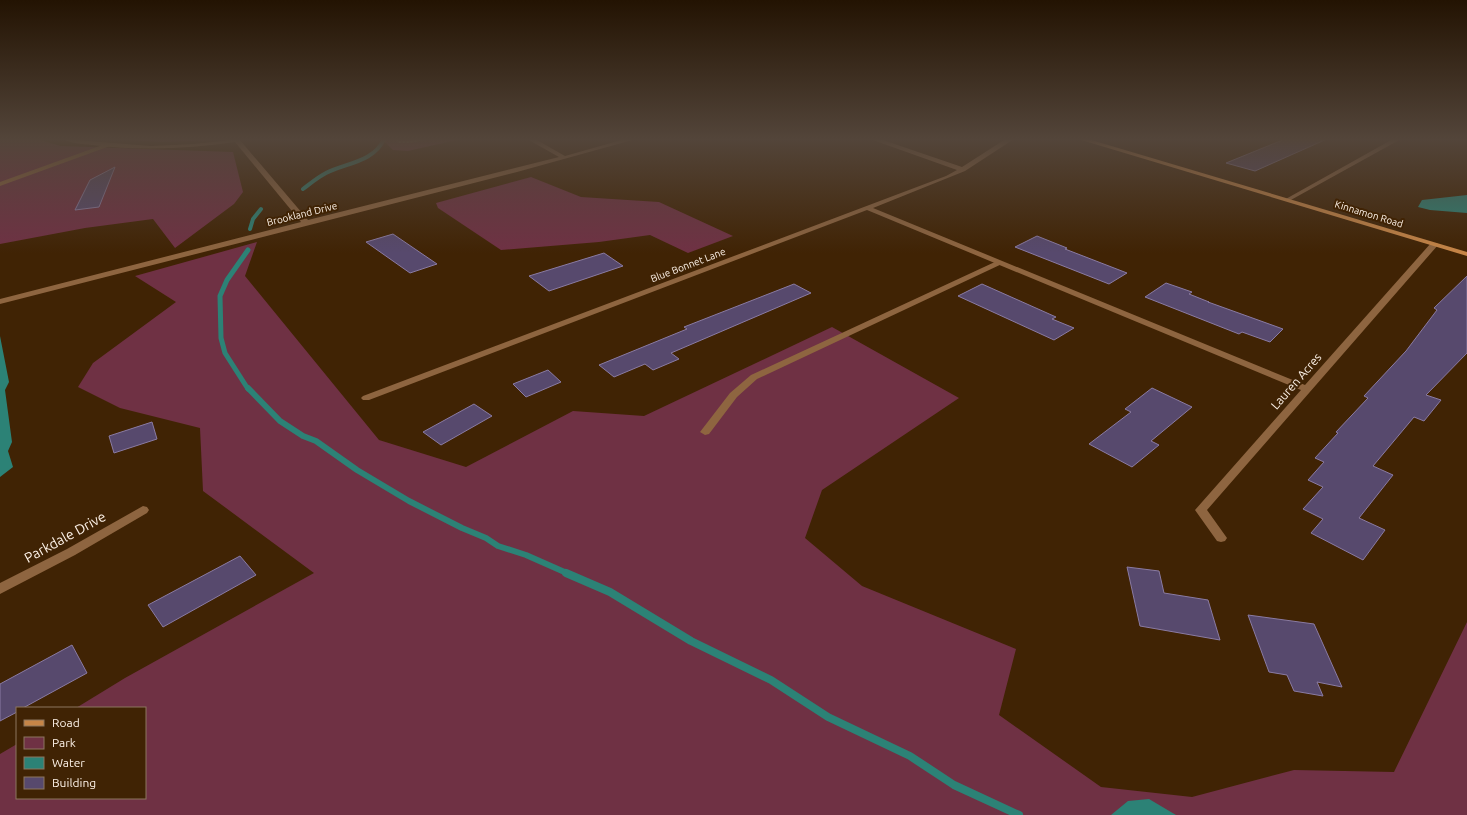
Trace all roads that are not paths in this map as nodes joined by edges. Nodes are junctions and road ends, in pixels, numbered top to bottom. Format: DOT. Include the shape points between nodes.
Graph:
graph roads {
  1 [pos="19,177"];
  2 [pos="267,177"];
  3 [pos="491,177"];
  4 [pos="945,177"];
  5 [pos="1210,177"];
  6 [pos="1329,177"];
  7 [pos="0,184"];
  8 [pos="1287,200"];
  9 [pos="868,208"];
  10 [pos="306,223"];
  11 [pos="1434,244"];
  12 [pos="1467,254"];
  13 [pos="1000,263"];
  14 [pos="0,302"];
  15 [pos="1306,389"];
  16 [pos="366,398"];
  17 [pos="705,432"];
  18 [pos="144,510"];
  19 [pos="1222,538"];
  20 [pos="0,589"];
  1 -- 7 [label="street"];
  2 -- 10 [label="street"];
  3 -- 10 [label="street, Brookland Drive"];
  4 -- 9 [label="street, Blue Bonnet Lane"];
  5 -- 8 [label="main road, Kinnamon Road"];
  6 -- 8 [label="street"];
  8 -- 11 [label="main road, Kinnamon Road"];
  9 -- 13 [label="street"];
  9 -- 16 [label="street, Blue Bonnet Lane"];
  10 -- 14 [label="street, Brookland Drive"];
  11 -- 12 [label="main road, Kinnamon Road"];
  11 -- 15 [label="street, Lauren Acres"];
  13 -- 15 [label="street"];
  13 -- 17 [label="street" via="754,377 734,393"];
  15 -- 19 [label="street, Lauren Acres" via="1201,510"];
  18 -- 20 [label="street, Parkdale Drive"];
}
